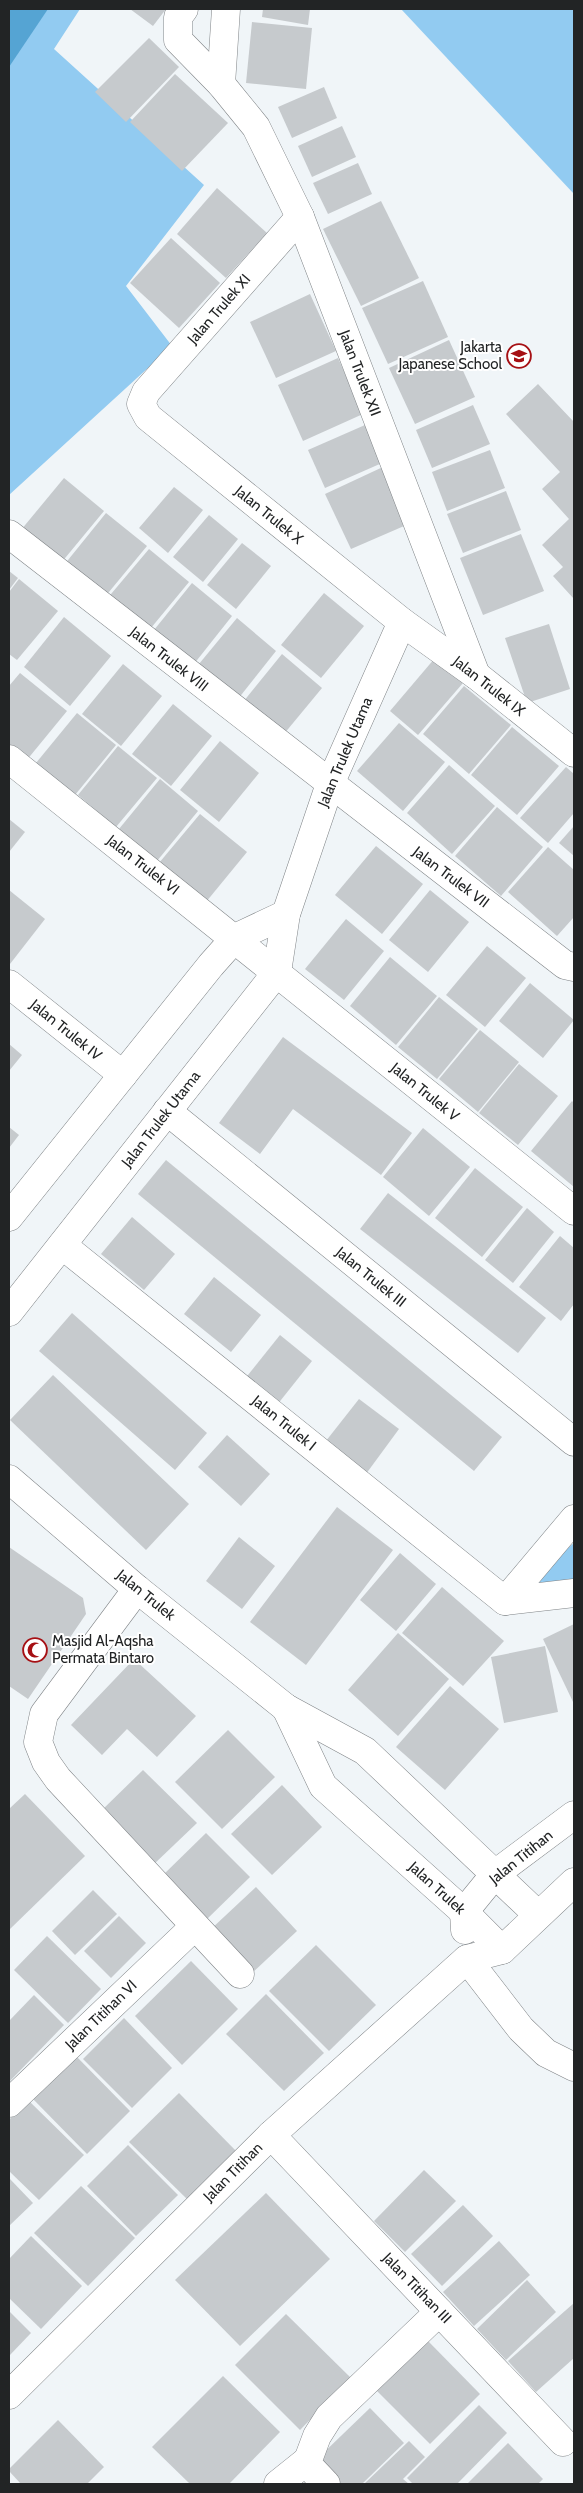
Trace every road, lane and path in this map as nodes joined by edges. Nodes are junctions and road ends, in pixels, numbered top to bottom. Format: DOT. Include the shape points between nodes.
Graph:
graph roads {
  1 [pos="184,9"];
  2 [pos="226,9"];
  3 [pos="221,84"];
  4 [pos="300,217"];
  5 [pos="141,404"];
  6 [pos="9,534"];
  7 [pos="402,622"];
  8 [pos="476,675"];
  9 [pos="574,753"];
  10 [pos="9,759"];
  11 [pos="330,784"];
  12 [pos="286,914"];
  13 [pos="235,938"];
  14 [pos="574,966"];
  15 [pos="276,972"];
  16 [pos="9,984"];
  17 [pos="123,1075"];
  18 [pos="167,1111"];
  19 [pos="572,1204"];
  20 [pos="11,1211"];
  21 [pos="62,1245"];
  22 [pos="9,1312"];
  23 [pos="574,1442"];
  24 [pos="9,1479"];
  25 [pos="574,1519"];
  26 [pos="137,1589"];
  27 [pos="574,1593"];
  28 [pos="505,1601"];
  29 [pos="286,1708"];
  30 [pos="574,1815"];
  31 [pos="495,1874"];
  32 [pos="574,1882"];
  33 [pos="464,1912"];
  34 [pos="537,1914"];
  35 [pos="194,1926"];
  36 [pos="502,1950"];
  37 [pos="467,1959"];
  38 [pos="240,1974"];
  39 [pos="574,2067"];
  40 [pos="9,2103"];
  41 [pos="271,2135"];
  42 [pos="439,2312"];
  43 [pos="9,2395"];
  44 [pos="563,2442"];
  45 [pos="308,2460"];
  46 [pos="278,2484"];
  47 [pos="326,2484"];
  1 -- 3 [label="street, Jalan Trulek XII" via="178,17 178,40"];
  2 -- 3 [label="street"];
  3 -- 4 [label="street, Jalan Trulek XII" via="256,127"];
  4 -- 5 [label="street, Jalan Trulek XI" via="146,392"];
  4 -- 8 [label="street, Jalan Trulek XII"];
  5 -- 7 [label="street, Jalan Trulek X" via="148,417"];
  6 -- 11 [label="street, Jalan Trulek VIII"];
  7 -- 8 [label="street, Jalan Trulek IX"];
  7 -- 11 [label="street, Jalan Trulek Utama"];
  8 -- 9 [label="street, Jalan Trulek IX"];
  10 -- 13 [label="street, Jalan Trulek VI"];
  11 -- 12 [label="street, Jalan Trulek Utama"];
  11 -- 14 [label="street, Jalan Trulek VII" via="565,965"];
  12 -- 13 [label="street"];
  12 -- 15 [label="street, Jalan Trulek Utama"];
  13 -- 15 [label="street, Jalan Trulek VI"];
  13 -- 17 [label="street"];
  15 -- 18 [label="street, Jalan Trulek Utama"];
  15 -- 19 [label="street, Jalan Trulek V"];
  16 -- 17 [label="street, Jalan Trulek IV"];
  17 -- 20 [label="street"];
  18 -- 21 [label="street, Jalan Trulek Utama"];
  18 -- 23 [label="street, Jalan Trulek III"];
  21 -- 22 [label="street, Jalan Trulek Utama"];
  21 -- 28 [label="street, Jalan Trulek I"];
  24 -- 26 [label="street, Jalan Trulek"];
  25 -- 28 [label="street"];
  26 -- 29 [label="street, Jalan Trulek"];
  26 -- 35 [label="street" via="44,1714 38,1742 46,1762 58,1778"];
  27 -- 28 [label="street"];
  29 -- 31 [label="street, Jalan Trulek" via="365,1752"];
  29 -- 33 [label="street, Jalan Trulek" via="323,1786"];
  30 -- 31 [label="street, Jalan Titihan"];
  31 -- 33 [label="street, Jalan Titihan"];
  31 -- 34 [label="street, Jalan Trulek"];
  32 -- 34 [label="street"];
  33 -- 36 [label="street, Jalan Trulek"];
  33 -- 37 [label="street"];
  34 -- 36 [label="street"];
  35 -- 38 [label="street"];
  35 -- 40 [label="street, Jalan Titihan VI"];
  36 -- 37 [label="street, Jalan Titihan"];
  37 -- 39 [label="street" via="521,2029 546,2053"];
  37 -- 41 [label="street, Jalan Titihan"];
  41 -- 42 [label="street, Jalan Titihan III"];
  41 -- 43 [label="street, Jalan Titihan"];
  42 -- 44 [label="street, Jalan Titihan III"];
  42 -- 45 [label="street" via="329,2418 317,2436"];
  45 -- 46 [label="street"];
  45 -- 47 [label="street" via="310,2467"];
}
